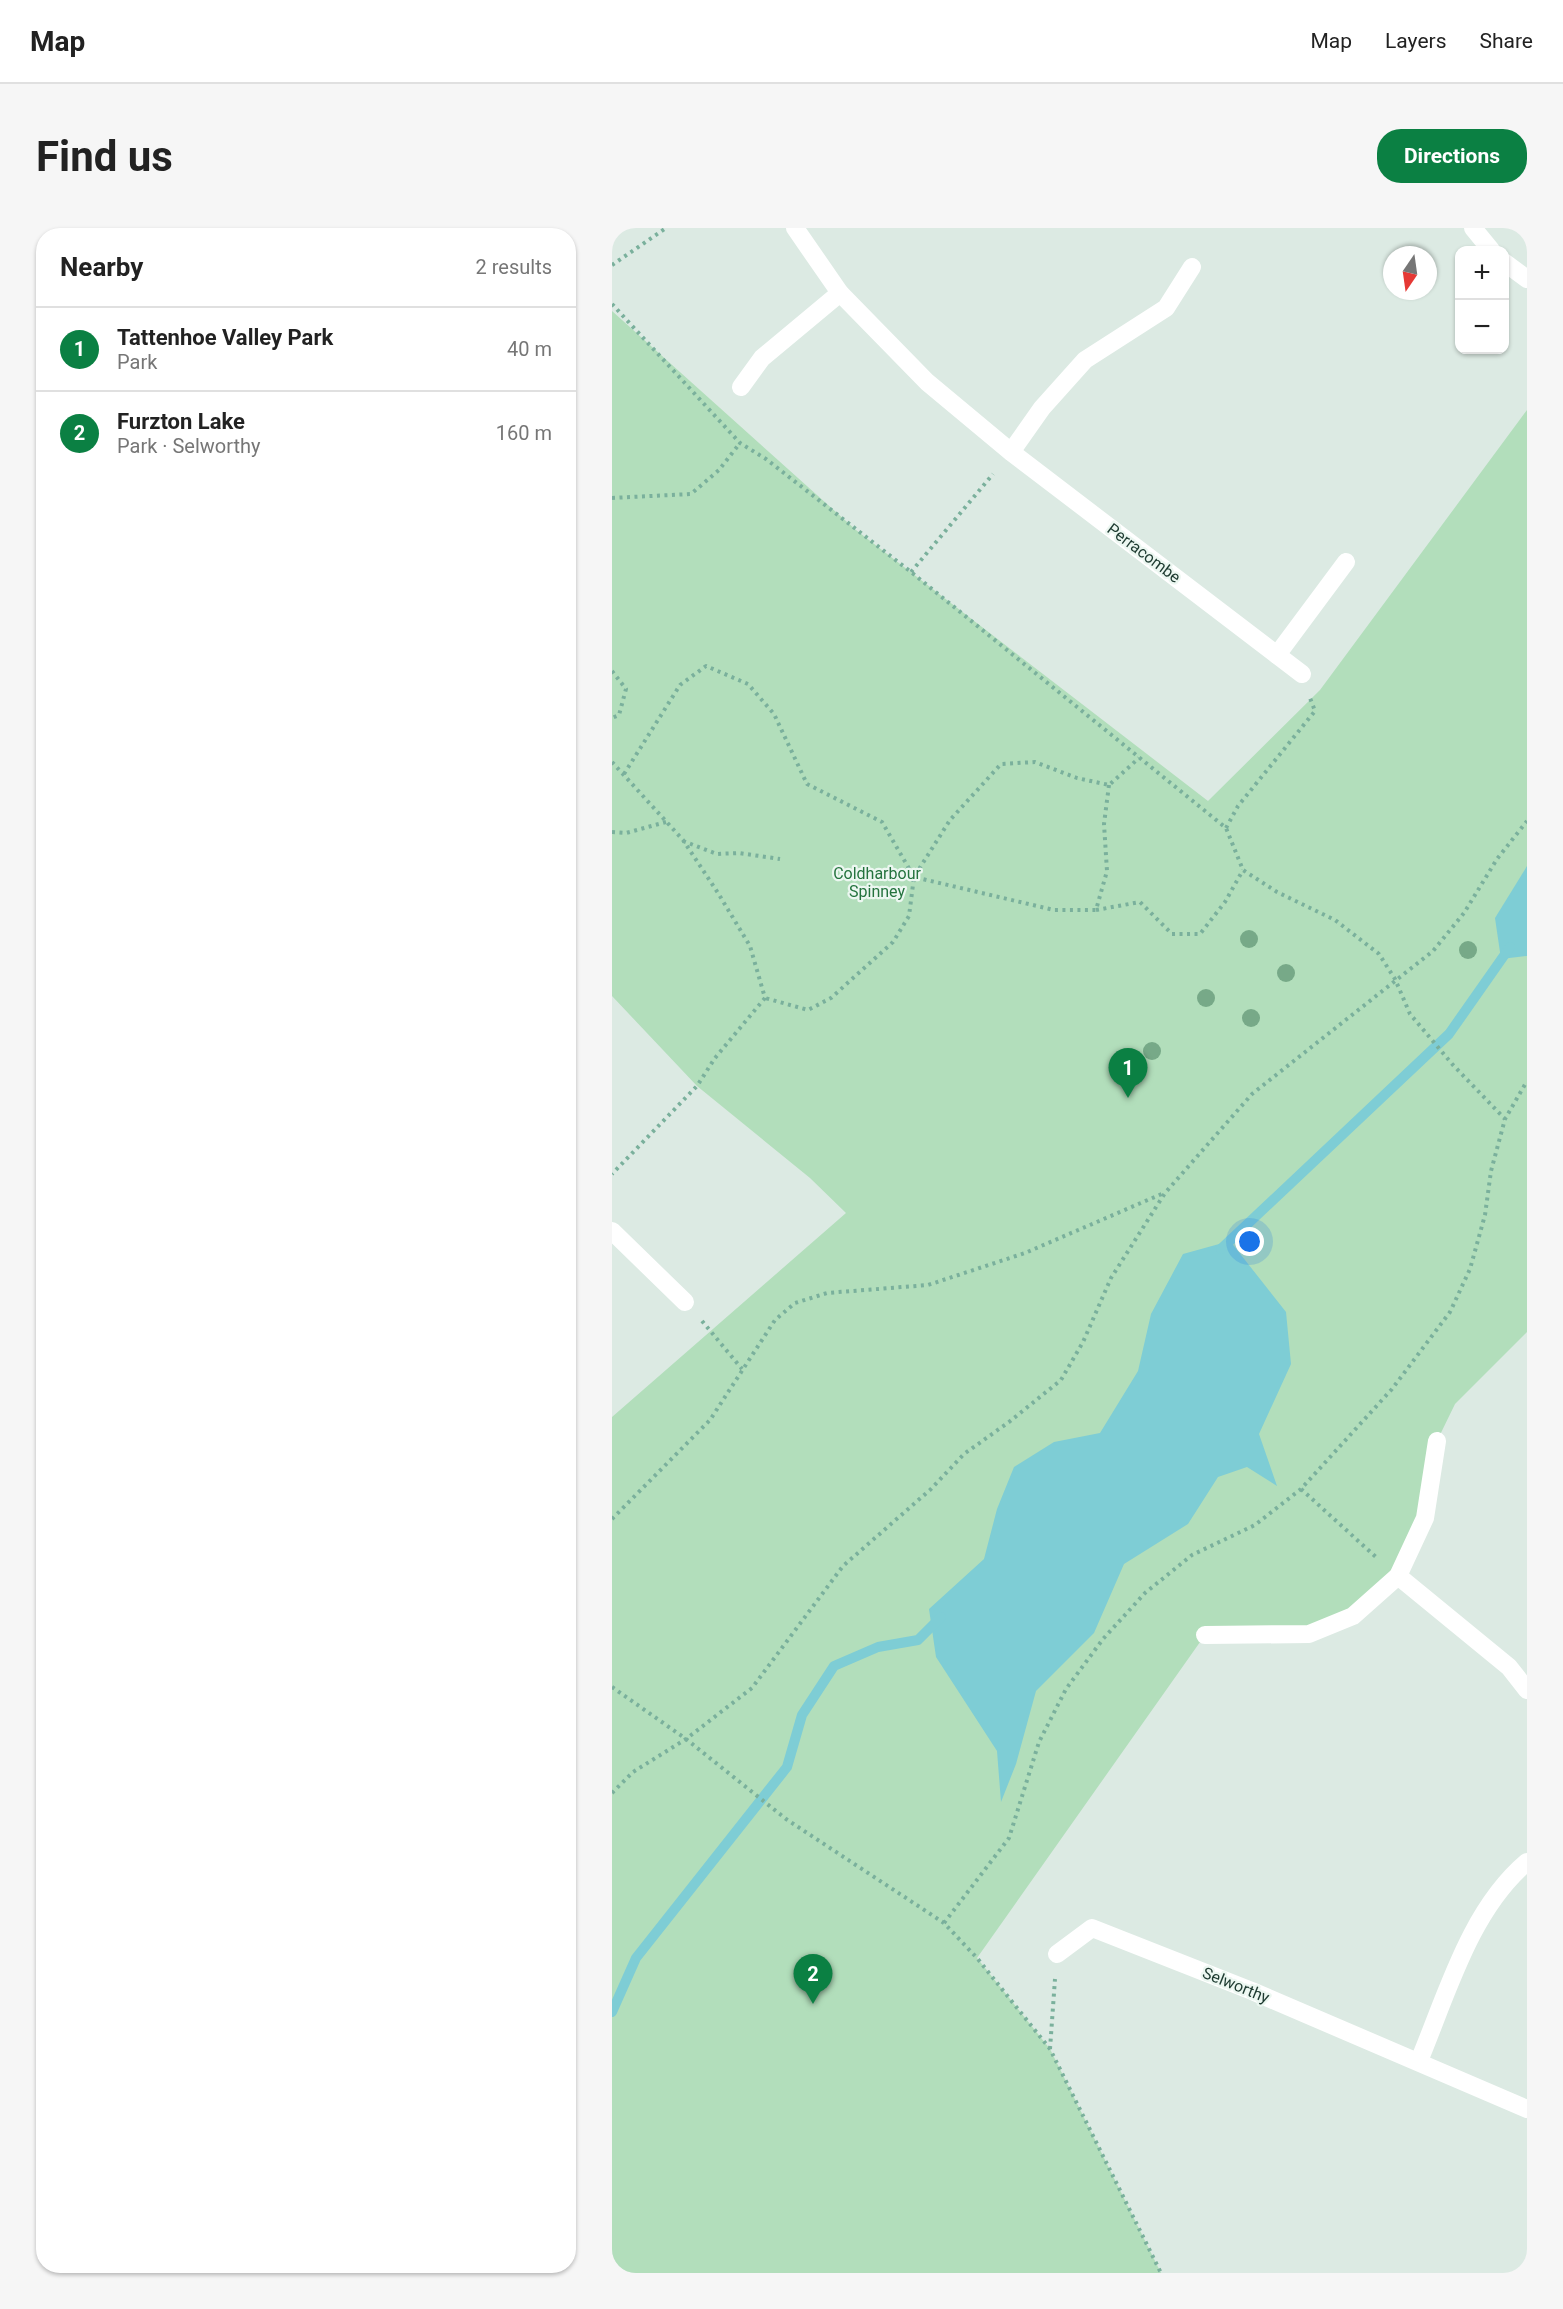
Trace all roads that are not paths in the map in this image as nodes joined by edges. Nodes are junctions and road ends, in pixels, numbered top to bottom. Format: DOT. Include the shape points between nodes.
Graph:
graph roads {
  1 [pos="795,228"];
  2 [pos="1473,228"];
  3 [pos="1488,246"];
  4 [pos="1509,266"];
  5 [pos="1192,267"];
  6 [pos="1527,279"];
  7 [pos="840,293"];
  8 [pos="741,387"];
  9 [pos="1011,452"];
  10 [pos="1346,562"];
  11 [pos="1277,655"];
  12 [pos="1302,674"];
  13 [pos="612,1231"];
  14 [pos="685,1302"];
  15 [pos="1437,1442"];
  16 [pos="1398,1576"];
  17 [pos="1205,1635"];
  18 [pos="1527,1690"];
  19 [pos="1527,1862"];
  20 [pos="1057,1954"];
  21 [pos="1419,2061"];
  22 [pos="1527,2109"];
  1 -- 7 [label="street, Perracombe"];
  2 -- 3 [label="street"];
  4 -- 6 [label="street"];
  5 -- 9 [label="street" via="1166,308 1085,360 1042,408"];
  7 -- 8 [label="street" via="762,358"];
  7 -- 9 [label="street, Perracombe" via="927,382"];
  9 -- 11 [label="street, Perracombe"];
  10 -- 11 [label="street"];
  11 -- 12 [label="street, Perracombe"];
  13 -- 14 [label="street"];
  15 -- 16 [label="street" via="1425,1518"];
  16 -- 17 [label="street" via="1353,1616 1309,1634"];
  16 -- 18 [label="street" via="1509,1667"];
  19 -- 21 [label="street" via="1513,1874 1480,1920"];
  20 -- 21 [label="street, Selworthy" via="1092,1928"];
  21 -- 22 [label="street, Selworthy"];
}
